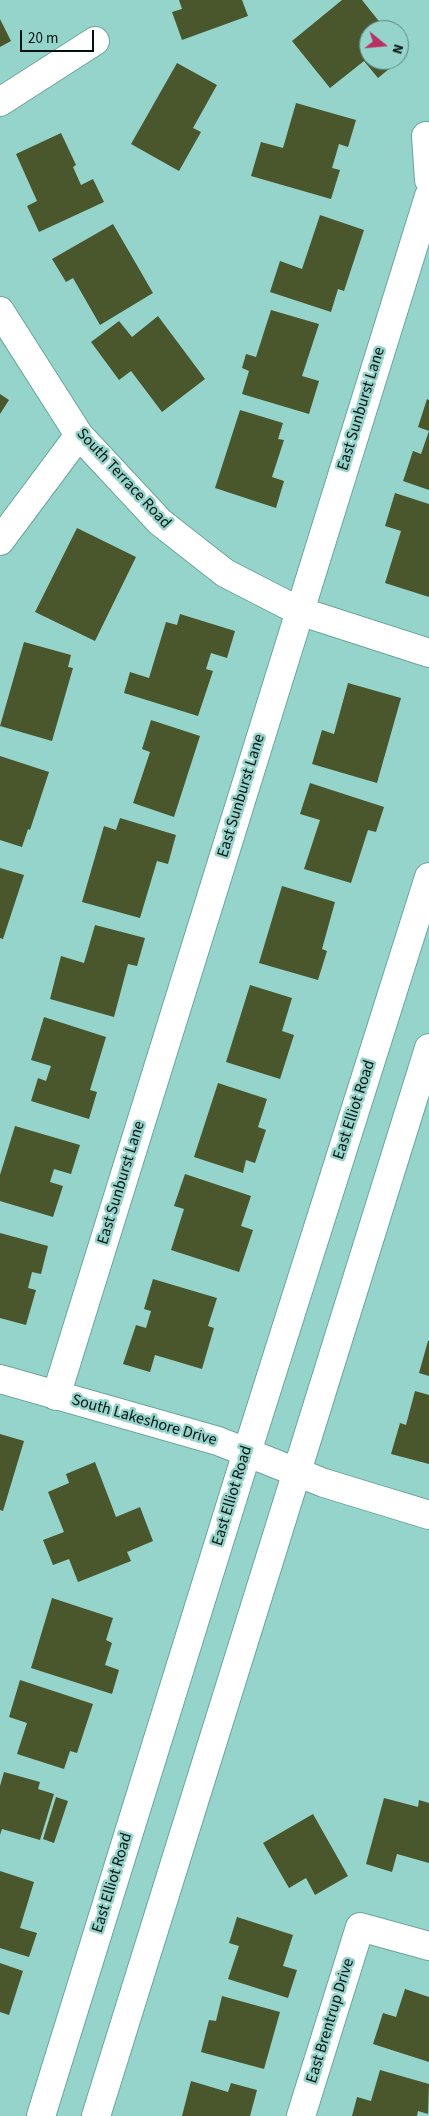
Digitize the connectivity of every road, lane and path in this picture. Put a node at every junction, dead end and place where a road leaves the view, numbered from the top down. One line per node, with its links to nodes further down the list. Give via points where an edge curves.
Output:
1 (95, 41): 2 (street)
2 (0, 102)
3 (426, 136): 4 (street)
4 (429, 180)
5 (429, 196): 9 (street, East Sunburst Lane)
6 (0, 311): 7 (street, South Terrace Road)
7 (79, 435): 8 (street); 9 (street, South Terrace Road, via 160,522 225,572)
8 (0, 541)
9 (299, 611): 10 (street, South Terrace Road); 14 (street, East Sunburst Lane)
10 (429, 653)
11 (429, 877): 15 (street, East Elliot Road)
12 (429, 1048): 16 (street)
13 (0, 1379): 14 (street, South Lakeshore Drive)
14 (56, 1396): 15 (street, South Lakeshore Drive)
15 (247, 1452): 16 (street, South Lakeshore Drive); 19 (street, East Elliot Road)
16 (297, 1472): 17 (street, South Lakeshore Drive); 20 (street)
17 (429, 1515)
18 (429, 1946): 21 (street, East Brentrup Drive, via 360,1927)
19 (41, 2116)
20 (96, 2116)
21 (301, 2116)

